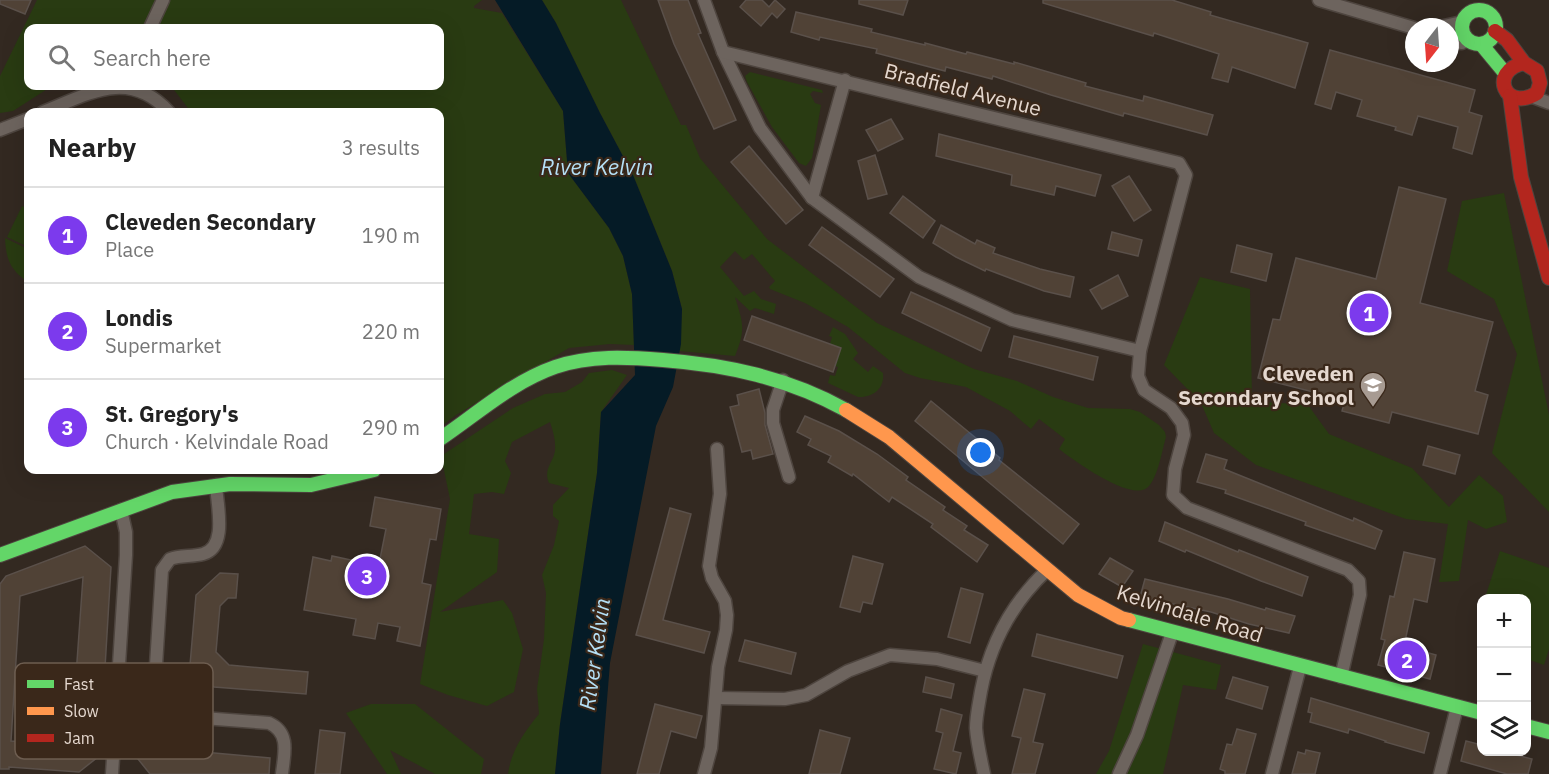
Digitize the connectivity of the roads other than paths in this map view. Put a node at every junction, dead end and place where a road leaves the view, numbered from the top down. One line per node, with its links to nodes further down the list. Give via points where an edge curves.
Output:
1 (163, 0): 6 (street)
2 (704, 0): 12 (street)
3 (1319, 0): 7 (street)
4 (1483, 6): 5 (street); 8 (street, via 1494,19)
5 (1464, 12): 9 (street, via 1462,31)
6 (152, 24)
7 (1405, 25)
8 (1495, 31): 11 (street); 13 (street)
9 (1467, 39): 10 (street); 11 (street)
10 (1459, 42)
11 (1481, 44): 14 (street)
12 (723, 52): 15 (street, Bradfield Avenue); 27 (street, via 760,128)
13 (1524, 63): 14 (street, via 1513,65); 16 (street)
14 (1505, 73): 19 (street, via 1504,85)
15 (845, 80): 27 (street); 29 (street, Bradfield Avenue, via 1179,163 1186,175)
16 (1545, 81): 20 (street)
17 (98, 90): 22 (street)
18 (138, 90): 23 (street)
19 (1510, 96): 20 (street); 26 (street)
20 (1530, 98): 21 (street); 26 (street)
21 (1549, 103)
22 (53, 108)
23 (165, 108)
24 (24, 120): 25 (street)
25 (0, 130)
26 (1514, 130): 28 (street, via 1521,177)
27 (812, 198): 29 (street, via 920,277 1012,320)
28 (1549, 278)
29 (1140, 351): 44 (street, via 1138,376 1144,390 1171,408 1182,423 1184,435 1173,495 1195,512 1348,570 1359,581 1360,596)
30 (783, 380): 31 (street, Kelvindale Road, via 696,361 592,358 553,367); 34 (street, via 773,423); 38 (street, Kelvindale Road, via 845,408 889,437)
31 (444, 437)
32 (717, 449): 45 (street, via 720,494 709,566 727,615)
33 (344, 474): 35 (street, via 300,486)
34 (789, 477)
35 (216, 485): 36 (street, via 172,492); 41 (street, via 219,535 215,544 202,554 170,559 162,570)
36 (121, 510): 37 (street); 40 (street, via 126,555)
37 (0, 555)
38 (1047, 570): 39 (street, Kelvindale Road, via 1101,609); 43 (street, via 1012,611)
39 (1172, 633): 42 (street, Kelvindale Road); 56 (street, via 1137,735)
40 (119, 663)
41 (156, 663)
42 (1300, 667): 44 (street, Kelvindale Road); 57 (street)
43 (985, 671): 45 (street, via 937,658 890,655 848,671 806,695 785,699); 55 (street, via 976,727)
44 (1341, 677): 46 (street, Kelvindale Road)
45 (716, 698): 54 (street)
46 (1457, 707): 47 (street, Kelvindale Road); 58 (street)
47 (1477, 712)
48 (213, 719): 53 (street, via 277,727 285,739)
49 (1531, 727): 50 (street)
50 (1549, 732)
51 (113, 759): 52 (street)
52 (112, 774)
53 (282, 774)
54 (704, 774)
55 (984, 774)
56 (1119, 774)
57 (1272, 774)
58 (1440, 774)

